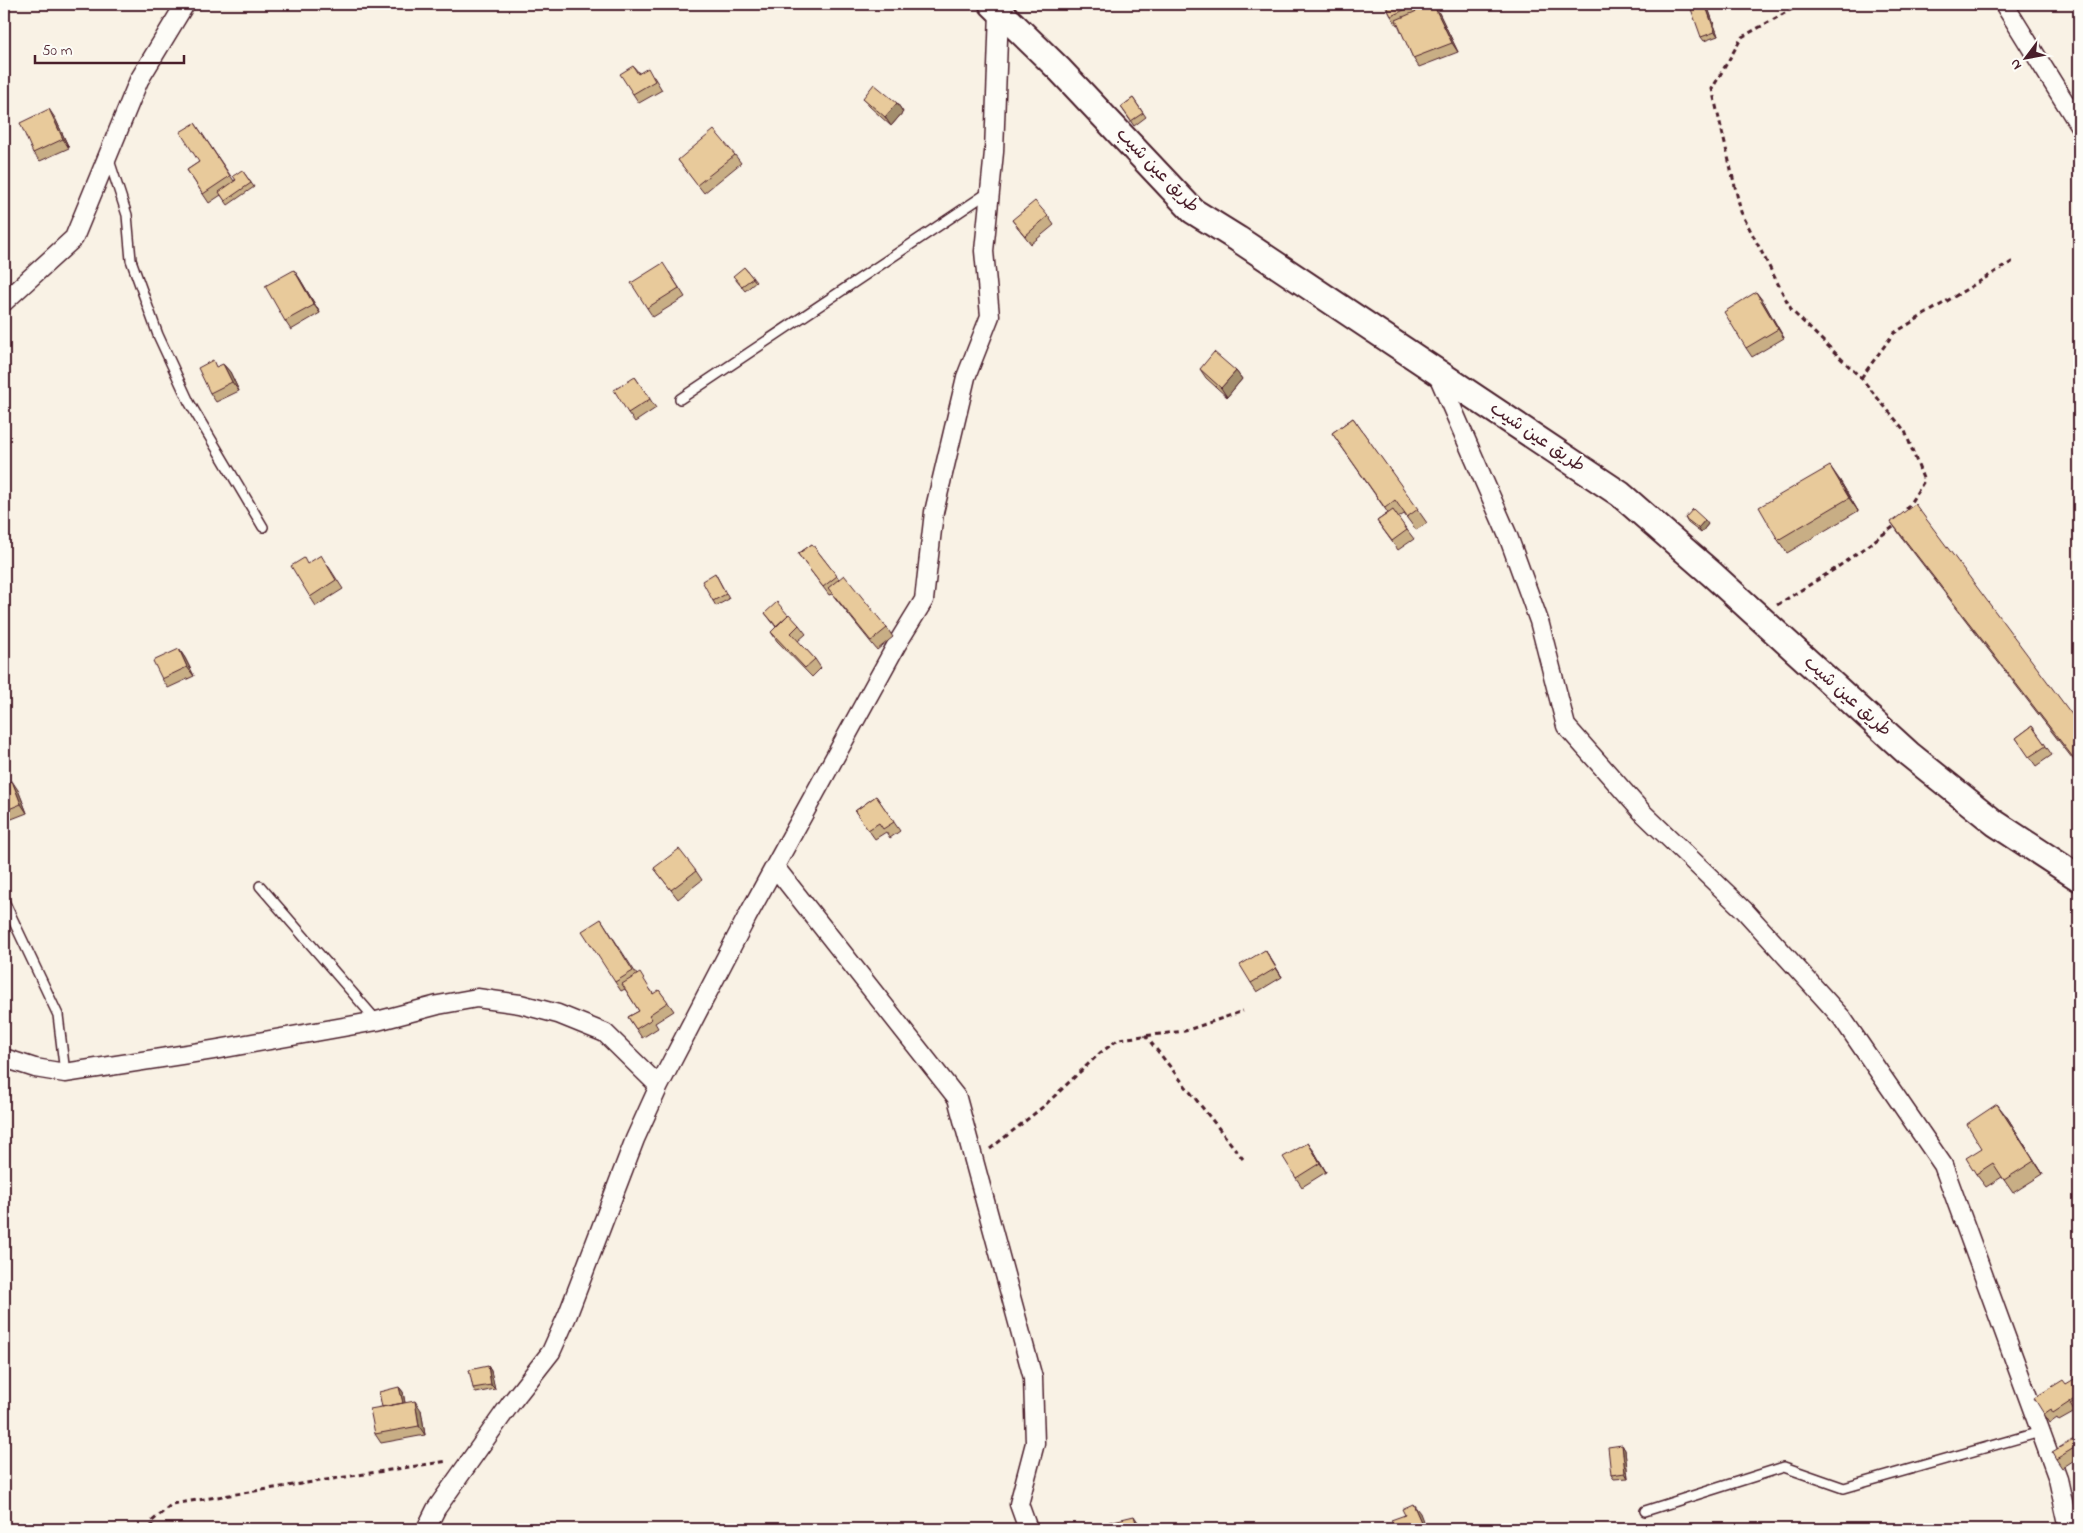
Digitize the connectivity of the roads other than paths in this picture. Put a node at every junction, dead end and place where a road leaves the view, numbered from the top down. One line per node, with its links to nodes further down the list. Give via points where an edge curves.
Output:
1 (185, 4): 5 (street, via 139,80)
2 (2004, 4): 4 (street)
3 (996, 7): 6 (street); 8 (main road, طريق عين شيب, via 1193,211)
4 (2079, 125)
5 (108, 157): 7 (street, via 74,238); 10 (lane, via 127,214 131,260 158,334 189,402)
6 (990, 191): 9 (lane); 11 (street, via 984,251 990,316 966,377 934,512 924,600)
7 (4, 302)
8 (1436, 371): 12 (main road, طريق عين شيب, via 1620,494 1909,754 1995,823); 19 (street, via 1508,536 1538,621 1566,726 1643,813 1744,910 1842,1018 1942,1165)
9 (680, 399)
10 (263, 527)
11 (775, 867): 18 (street); 22 (street, via 957,1098 1033,1378 1035,1443 1019,1504)
12 (2079, 878)
13 (260, 886): 15 (lane)
14 (4, 901): 17 (lane, via 58,1015)
15 (376, 1021): 17 (street); 18 (street, via 477,998 520,1004 558,1014 605,1033)
16 (4, 1058): 17 (street)
17 (66, 1073)
18 (659, 1086): 21 (street, via 551,1352 436,1509)
19 (2040, 1432): 20 (lane, via 1844,1488 1784,1467); 23 (street, via 2058,1479)
20 (1644, 1511)
21 (426, 1529)
22 (1028, 1529)
23 (2069, 1529)

